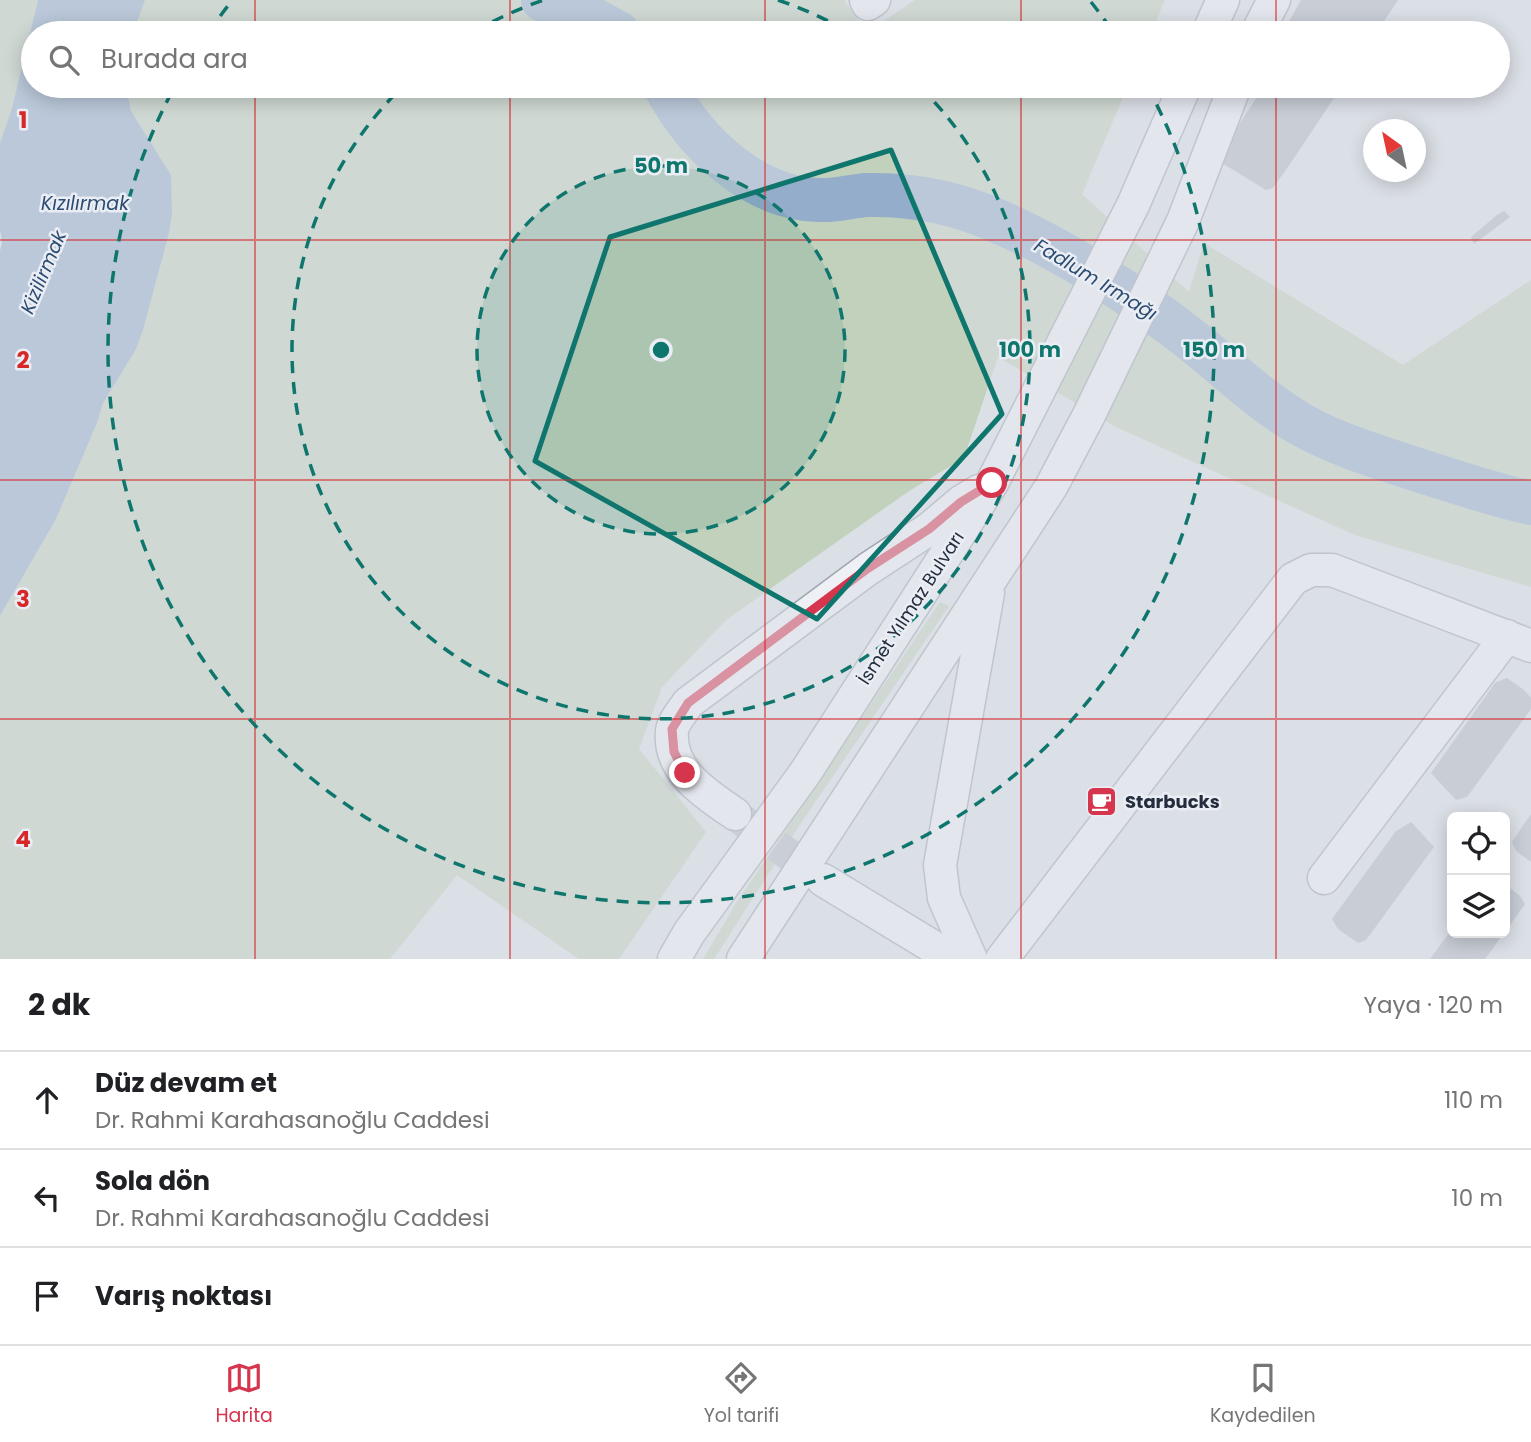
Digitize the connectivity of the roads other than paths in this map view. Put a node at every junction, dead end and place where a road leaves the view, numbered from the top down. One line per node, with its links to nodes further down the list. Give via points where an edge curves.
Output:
1 (1223, 0): 3 (street)
2 (1274, 0): 4 (street)
3 (1213, 21)
4 (1263, 21)
5 (1180, 98): 7 (street, İsmet Yılmaz Bulvarı, via 1133,205)
6 (1229, 98): 8 (street, via 1182,221 1089,415 1051,487)
7 (992, 483): 10 (street, via 867,569 688,703 672,729 674,752 704,794); 13 (street, İsmet Yılmaz Bulvarı, via 805,773)
8 (990, 580): 14 (street); 16 (street, via 940,864 944,898)
9 (1519, 641): 11 (street); 17 (street, via 1332,569 1311,570 1293,579)
10 (734, 814)
11 (1324, 878)
12 (823, 880): 15 (street)
13 (674, 959)
14 (743, 959)
15 (953, 959)
16 (971, 959)
17 (1002, 959)

